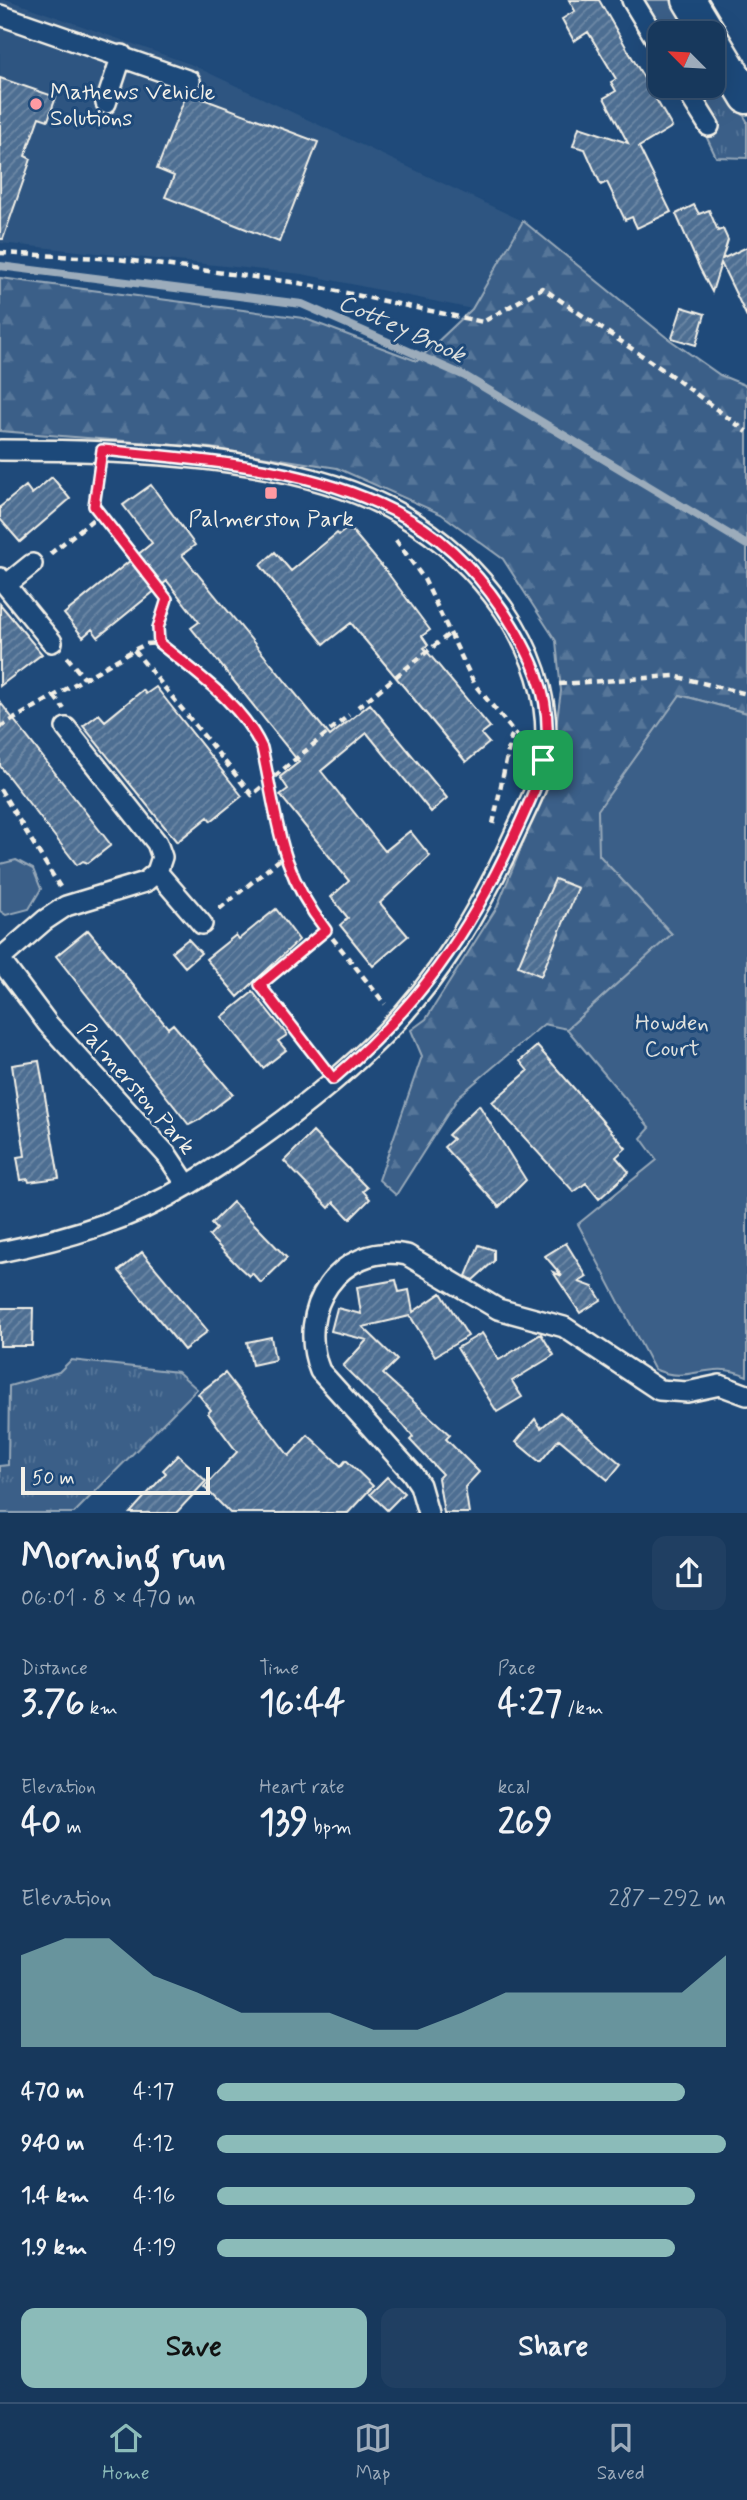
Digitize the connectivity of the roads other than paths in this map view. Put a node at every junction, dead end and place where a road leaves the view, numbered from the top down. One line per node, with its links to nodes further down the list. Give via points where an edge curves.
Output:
1 (632, 0): 5 (street)
2 (689, 0): 4 (main road)
3 (0, 15): 6 (street)
4 (702, 21)
5 (648, 26)
6 (122, 55): 8 (street); 11 (street)
7 (725, 61): 9 (main road)
8 (190, 81)
9 (747, 97)
10 (692, 98): 12 (street)
11 (106, 103)
12 (709, 126)
13 (0, 450): 21 (street, Palmerston Park, via 102,450 208,461 310,477 390,509 430,533 485,585 527,649 541,685 547,745 538,783 489,889 442,965 372,1047)
14 (32, 564): 15 (street)
15 (3, 582): 16 (street)
16 (52, 642)
17 (66, 729): 18 (street, via 157,843 162,857)
18 (157, 872): 19 (street); 20 (street, via 145,882 70,905 45,919)
19 (202, 924)
20 (0, 959): 21 (street, Palmerston Park, via 48,1024 167,1155)
21 (187, 1185): 22 (street, Palmerston Park, via 113,1222)
22 (1, 1252)
23 (747, 1395): 24 (street, via 720,1385 687,1392 659,1390 564,1327 498,1309 407,1255 390,1252 361,1259 319,1299 313,1317 313,1354 320,1371 412,1473)
24 (428, 1513)

